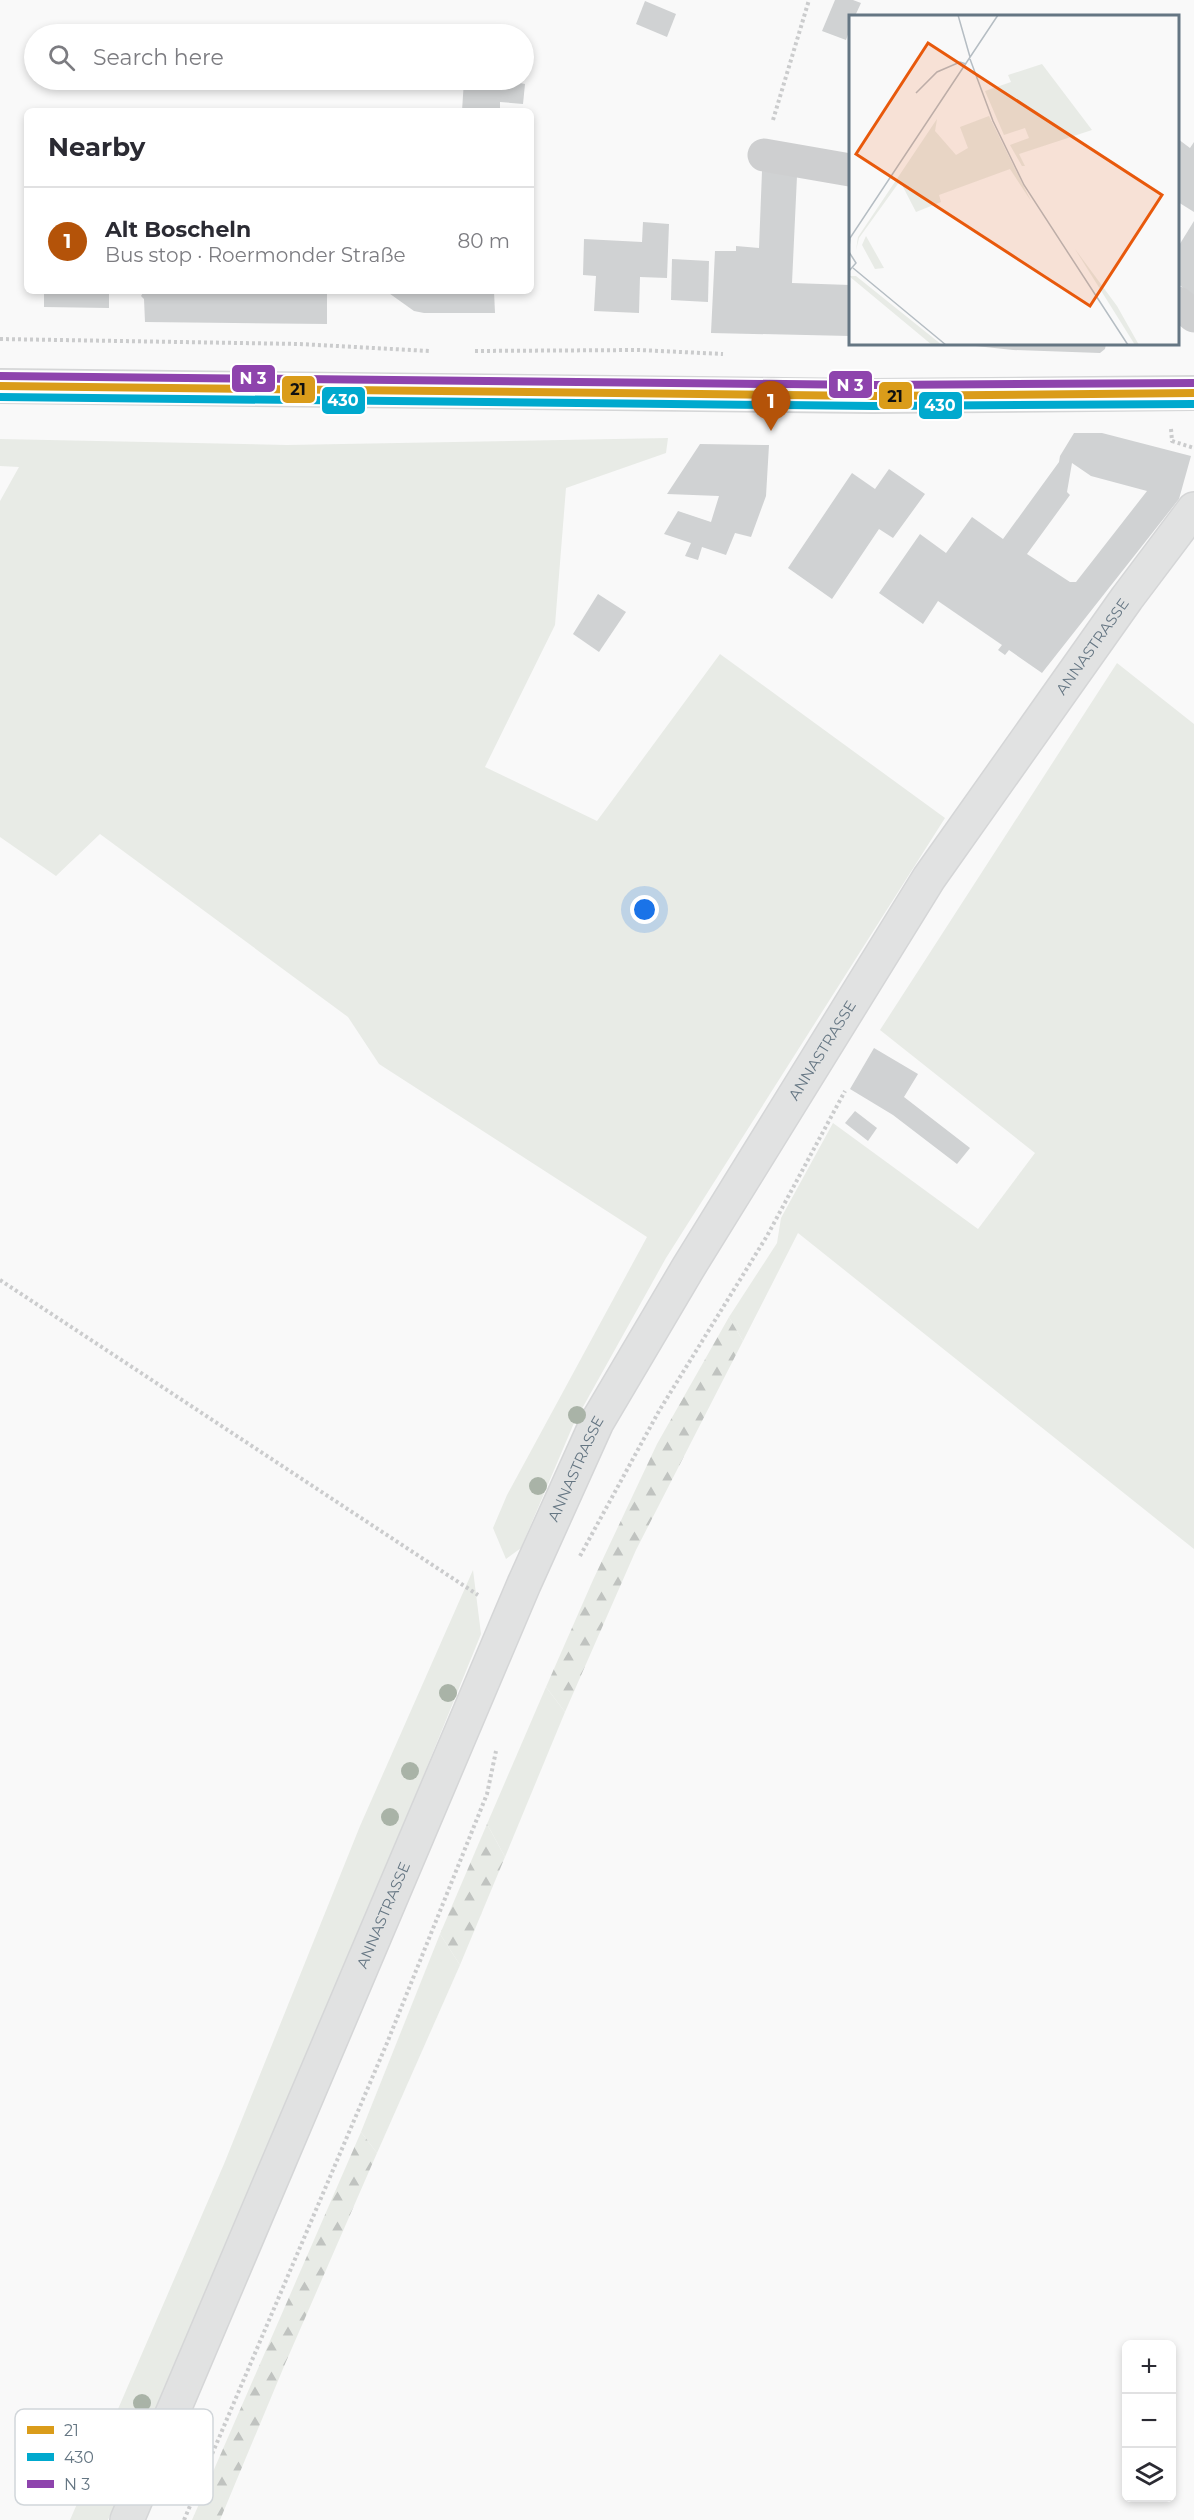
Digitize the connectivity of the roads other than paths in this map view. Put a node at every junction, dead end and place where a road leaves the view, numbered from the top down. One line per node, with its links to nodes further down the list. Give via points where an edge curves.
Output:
1 (764, 155): 2 (lane)
2 (849, 170)
3 (1179, 304): 4 (lane)
4 (1194, 316)
5 (0, 386): 6 (main road, via 873,396)
6 (1194, 393)
7 (1194, 509): 8 (main road, ANNASTRASSE, via 929,878 597,1422 524,1584)
8 (174, 2409)
9 (133, 2505): 10 (main road, ANNASTRASSE)
10 (127, 2520)

